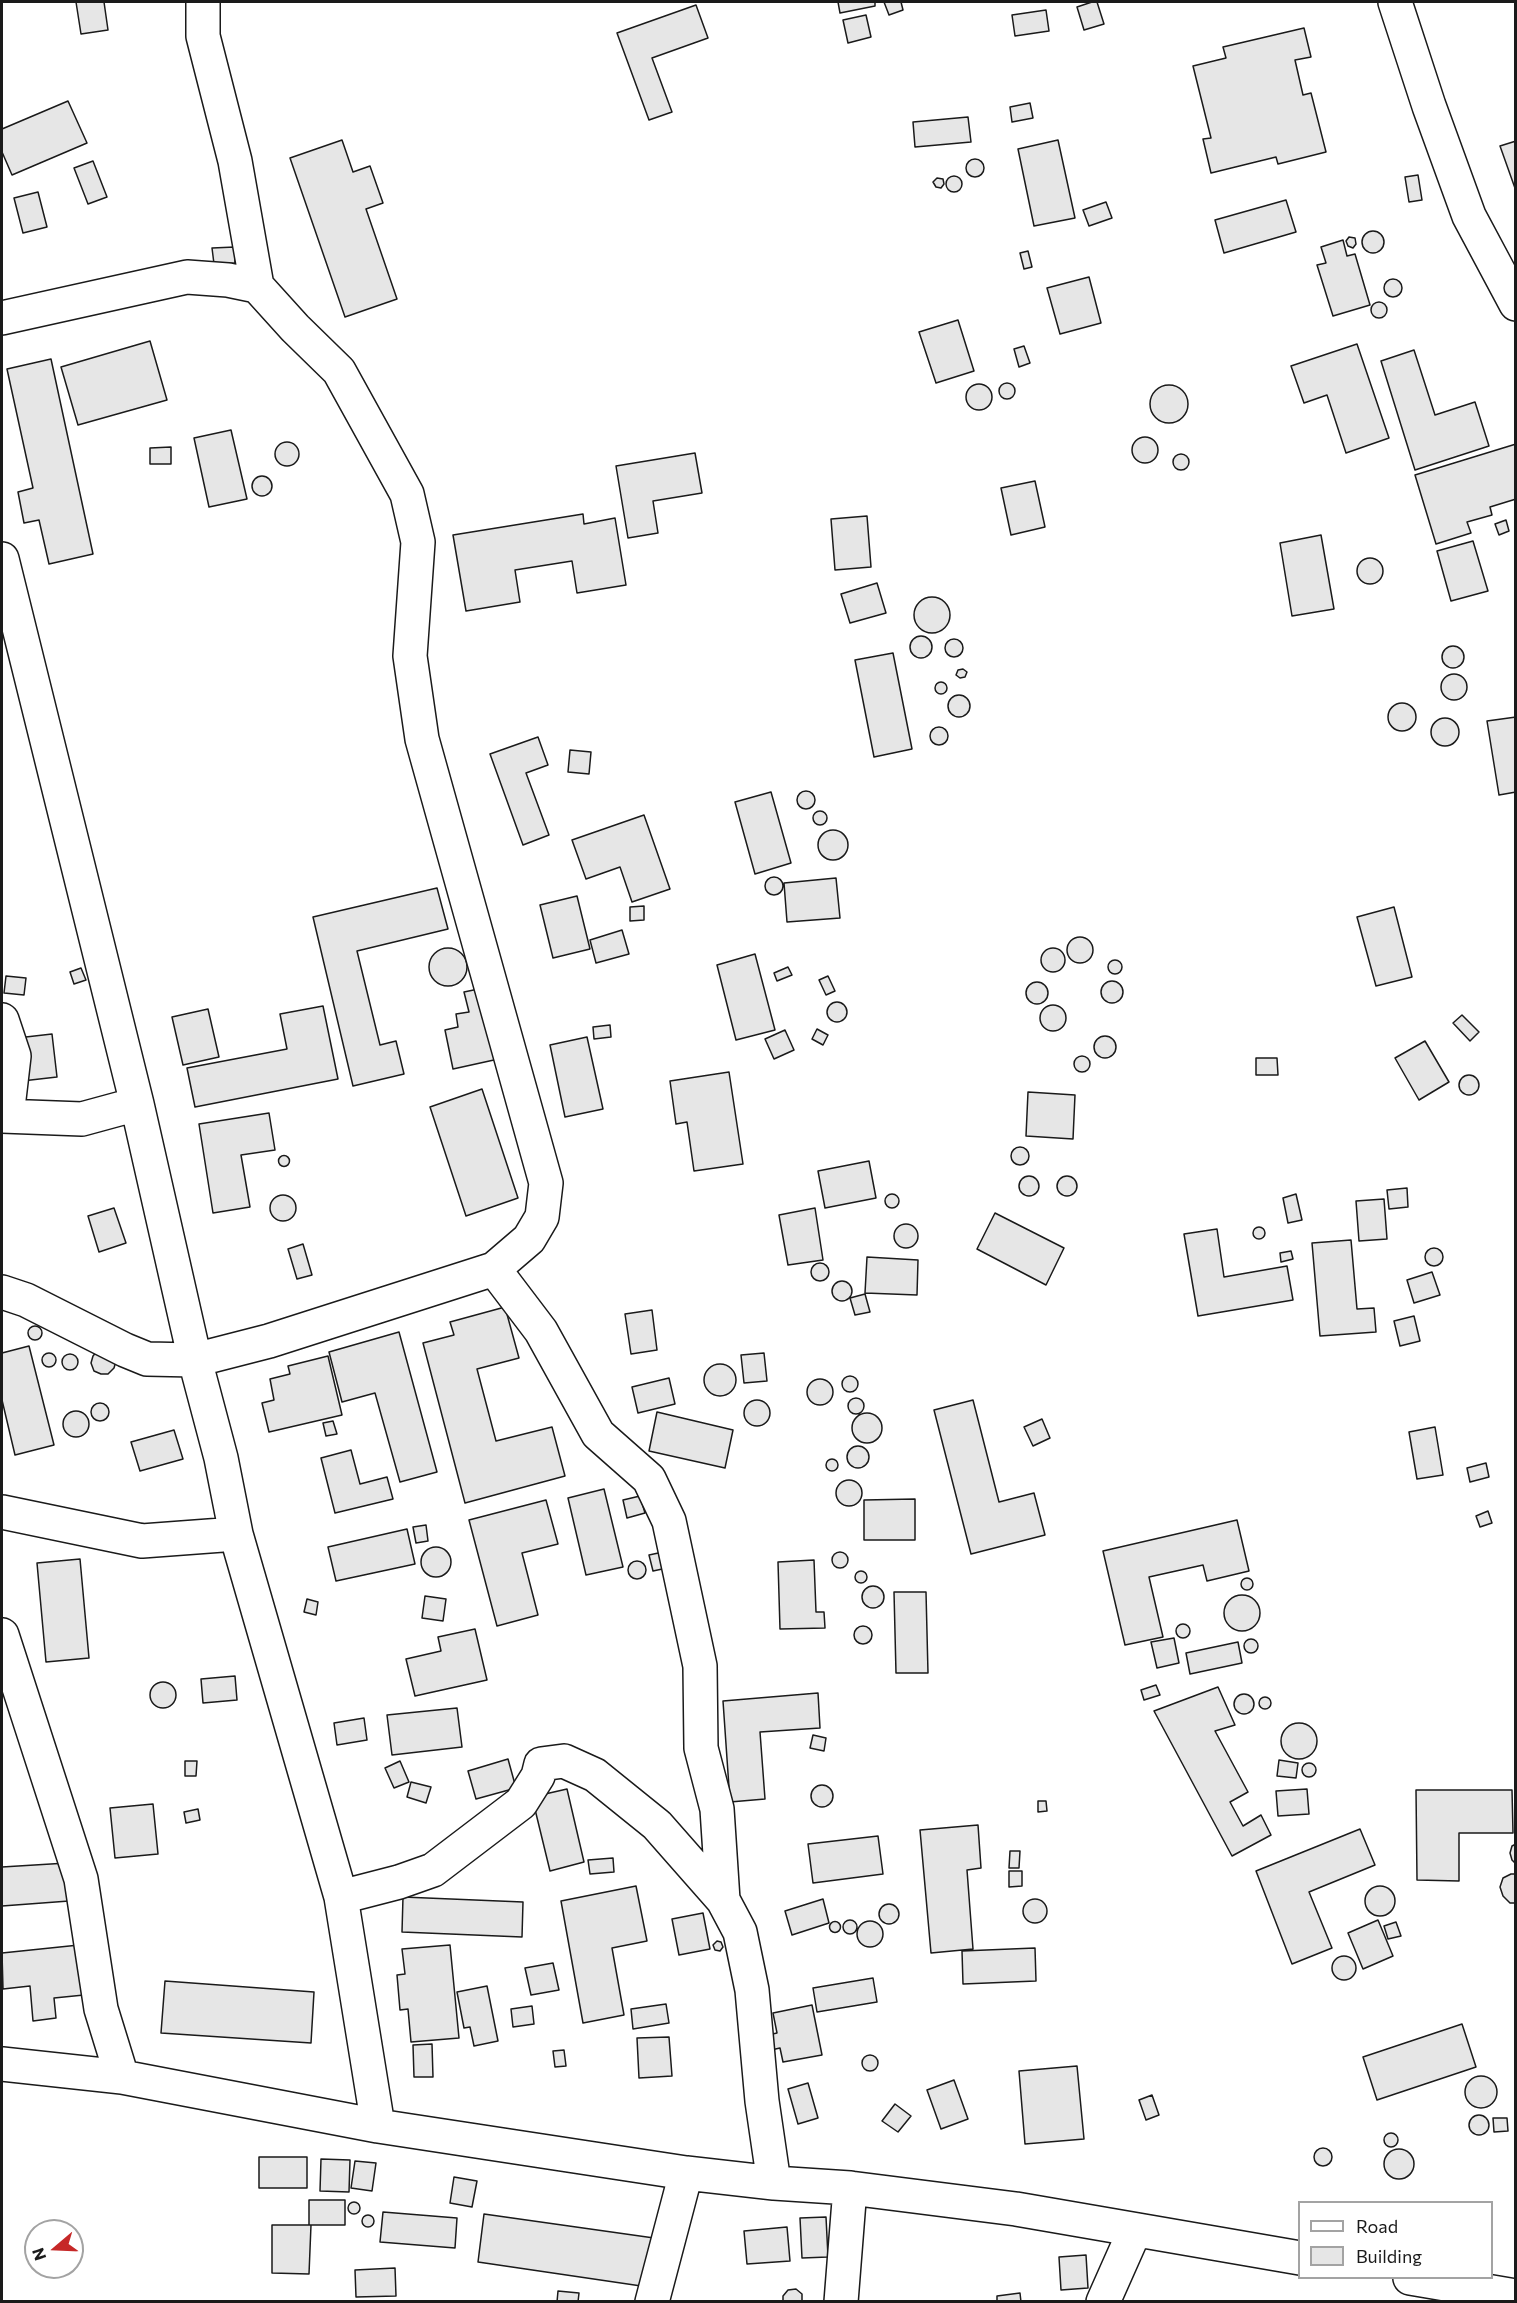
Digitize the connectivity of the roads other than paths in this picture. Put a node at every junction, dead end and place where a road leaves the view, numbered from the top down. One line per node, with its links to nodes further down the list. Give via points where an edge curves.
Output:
1 (203, 2): 3 (street, via 203,36 235,161)
2 (1395, 2): 4 (street, via 1469,216)
3 (257, 286): 5 (street, via 228,279 187,277); 10 (street, via 339,371 407,494 418,542 410,656 422,739 546,1183 542,1217 529,1239)
4 (1515, 304)
5 (2, 318)
6 (2, 559): 8 (street)
7 (2, 1020): 9 (street, via 14,1056)
8 (137, 1104): 9 (street, via 82,1119); 12 (street)
9 (4, 1116)
10 (494, 1269): 12 (street, via 269,1341); 17 (street, via 542,1331 598,1434 649,1479 669,1521 700,1666 701,1748 717,1809)
11 (2, 1292): 12 (street, via 147,1359)
12 (195, 1360): 14 (street)
13 (2, 1512): 14 (street, via 142,1541)
14 (236, 1534): 16 (street)
15 (2, 1635): 19 (street, via 81,1879 101,2008)
16 (341, 1897): 17 (street, via 433,1870 521,1803 541,1764 564,1761 595,1775 657,1824); 20 (street)
17 (723, 1900): 22 (street, via 740,1932 752,1990)
18 (2, 2064): 19 (street)
19 (122, 2077): 20 (street)
20 (378, 2126): 21 (street)
21 (686, 2173): 22 (street); 28 (street)
22 (774, 2183): 23 (street)
23 (850, 2188): 24 (street, via 1016,2209); 29 (street)
24 (1135, 2230): 25 (street); 30 (street)
25 (1298, 2258)
26 (1421, 2279): 27 (street)
27 (1515, 2296)
28 (652, 2301)
29 (841, 2301)
30 (1103, 2301)

